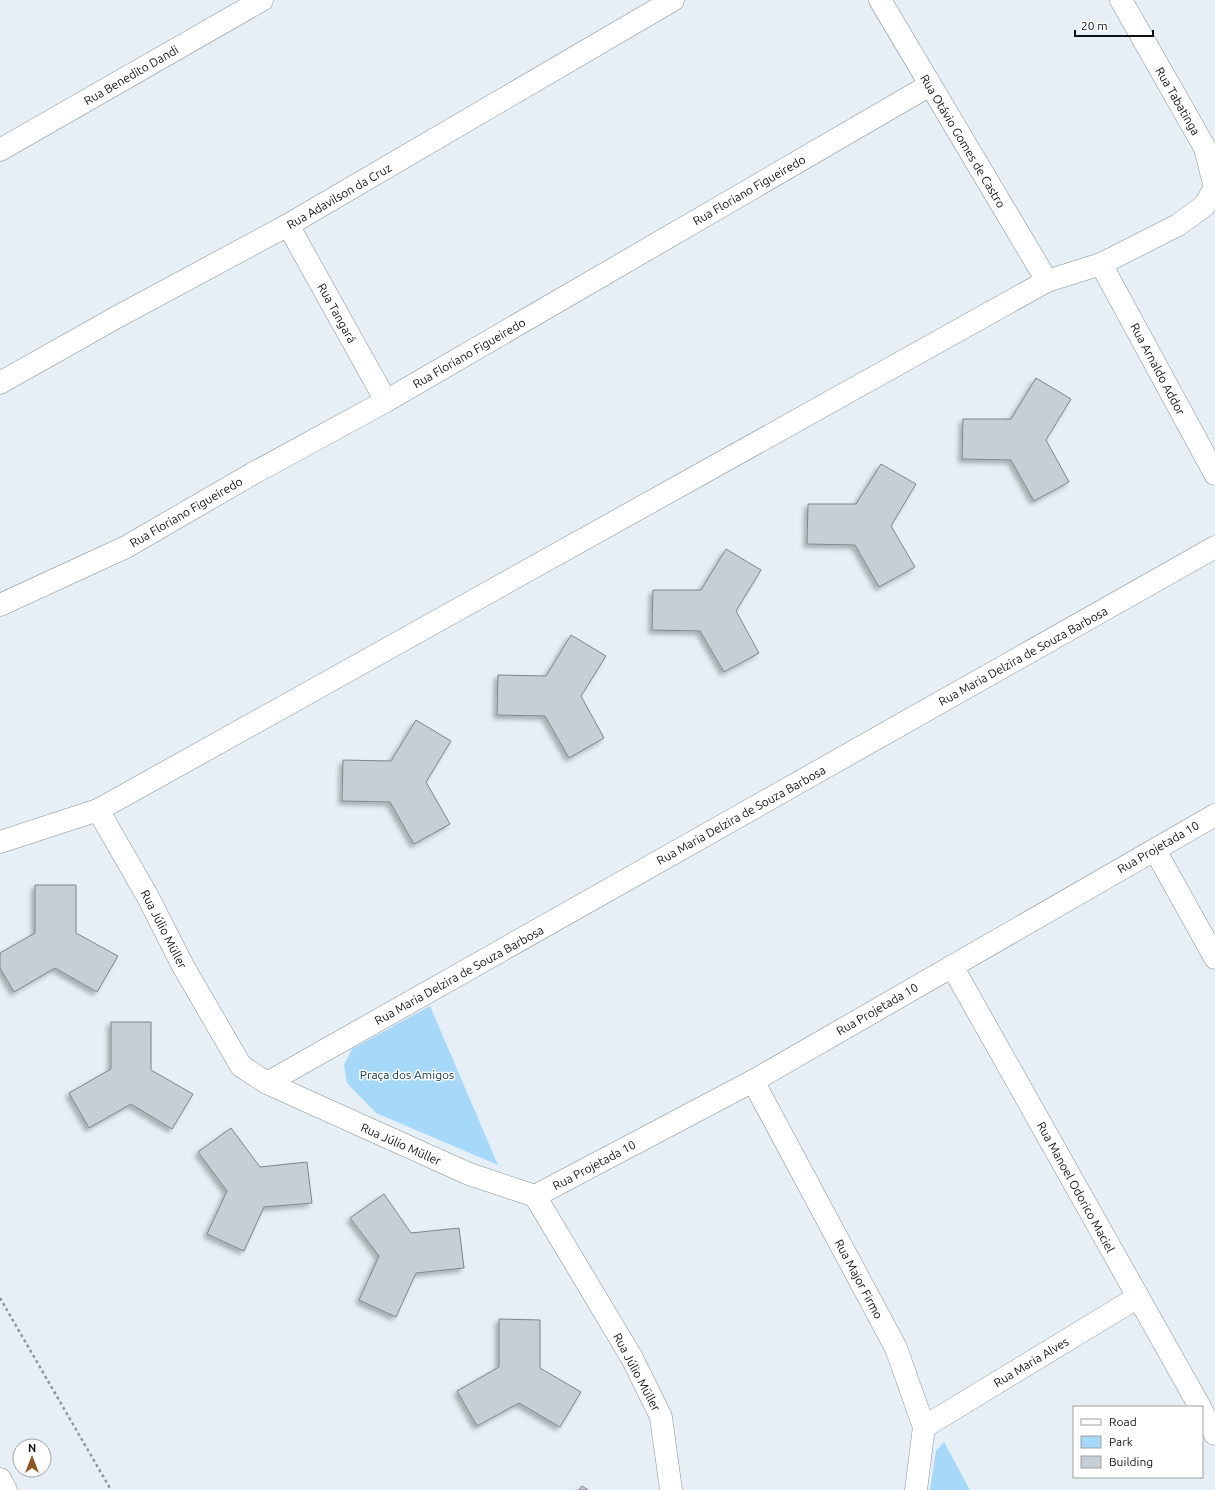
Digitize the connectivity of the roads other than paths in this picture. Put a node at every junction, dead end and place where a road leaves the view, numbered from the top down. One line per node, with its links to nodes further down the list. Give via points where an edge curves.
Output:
1 (262, 0): 6 (street, Rua Benedito Dandi)
2 (673, 0): 7 (street, Rua Adavilson da Cruz)
3 (880, 0): 5 (street, Rua Otávio Gomes de Castro)
4 (1121, 0): 8 (street, Rua Tabatinga, via 1205,148 1215,188 1204,206 1178,225)
5 (930, 86): 9 (street, Rua Otávio Gomes de Castro); 11 (street, Rua Floriano Figueiredo)
6 (1, 148)
7 (288, 225): 10 (street, Rua Adavilson da Cruz); 11 (street, Rua Tangará)
8 (1101, 264): 9 (street); 12 (street, Rua Arnaldo Addor)
9 (1047, 281): 15 (street)
10 (1, 381)
11 (386, 401): 14 (street, Rua Floriano Figueiredo, via 126,547)
12 (1215, 474)
13 (1215, 547): 22 (street, Rua Maria Delzira de Souza Barbosa)
14 (0, 605)
15 (98, 810): 17 (street); 22 (street, Rua Júlio Müller, via 241,1066)
16 (1215, 814): 18 (street, Rua Projetada 10)
17 (0, 842)
18 (1155, 850): 19 (street); 20 (street, Rua Projetada 10)
19 (1215, 958)
20 (952, 966): 21 (street, Rua Projetada 10); 24 (street, Rua Manoel Odorico Maciel)
21 (753, 1081): 23 (street, Rua Projetada 10); 27 (street, Rua Major Firmo, via 896,1348)
22 (267, 1083): 23 (street, Rua Júlio Müller, via 469,1174)
23 (536, 1196): 31 (street, Rua Júlio Müller, via 632,1358 661,1417)
24 (1138, 1297): 25 (street, Rua Manoel Odorico Maciel); 27 (street, Rua Maria Alves)
25 (1199, 1406)
26 (1203, 1413): 28 (street)
27 (924, 1427): 32 (street, Rua Major Firmo)
28 (1215, 1434)
29 (0, 1479): 30 (street)
30 (6, 1490)
31 (671, 1490)
32 (916, 1490)

